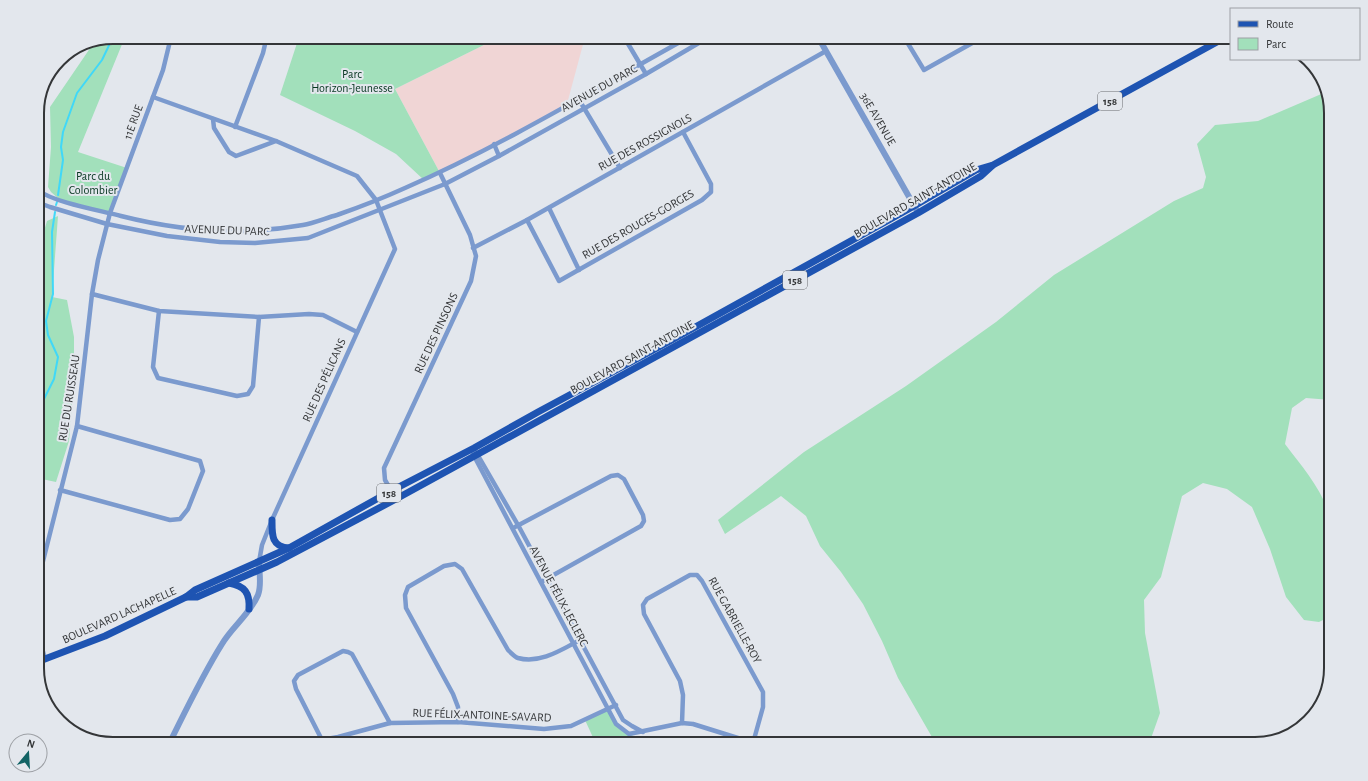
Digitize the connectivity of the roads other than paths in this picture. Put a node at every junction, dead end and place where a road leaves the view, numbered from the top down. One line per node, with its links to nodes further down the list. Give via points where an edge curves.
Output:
1 (169, 44): 13 (street, 11E RUE)
2 (265, 44): 17 (street)
3 (628, 44): 11 (street)
4 (676, 44): 11 (street, AVENUE DU PARC)
5 (697, 44): 12 (street, AVENUE DU PARC)
6 (822, 44): 10 (street, 36E AVENUE)
7 (908, 44): 8 (street, via 924,70)
8 (970, 44)
9 (1213, 44): 22 (main road, BOULEVARD SAINT-ANTOINE / 158)
10 (826, 51): 18 (street, RUE DES ROSSIGNOLS); 29 (street, 36E AVENUE)
11 (640, 64): 12 (street); 14 (street, AVENUE DU PARC)
12 (646, 74): 15 (street, AVENUE DU PARC)
13 (153, 97): 16 (street); 32 (street, 11E RUE)
14 (578, 98): 15 (street); 20 (street, AVENUE DU PARC)
15 (584, 108): 21 (street, AVENUE DU PARC); 23 (street)
16 (213, 119): 17 (street); 19 (street, via 214,128 229,152 236,156)
17 (235, 127): 19 (street)
18 (683, 132): 23 (street, RUE DES ROSSIGNOLS); 37 (street, RUE DES ROUGES-GORGES, via 711,184 711,192 702,200)
19 (276, 141): 27 (street, via 356,176)
20 (494, 144): 21 (street); 24 (street, AVENUE DU PARC)
21 (499, 156): 25 (street, AVENUE DU PARC)
22 (993, 165): 29 (main road, BOULEVARD SAINT-ANTOINE / 158, via 976,170); 33 (main road, BOULEVARD SAINT-ANTOINE / 158, via 981,176)
23 (620, 168): 30 (street, RUE DES ROSSIGNOLS)
24 (440, 173): 25 (street, RUE DES PINSONS); 27 (street, AVENUE DU PARC)
25 (444, 184): 31 (street, AVENUE DU PARC); 36 (street, RUE DES PINSONS)
26 (44, 194): 32 (street, AVENUE DU PARC)
27 (376, 200): 31 (street, RUE DES PÉLICANS); 32 (street, AVENUE DU PARC, via 305,225 255,230 198,230 146,222)
28 (44, 205): 35 (street, AVENUE DU PARC)
29 (914, 206): 33 (street, 36E AVENUE); 43 (main road, BOULEVARD SAINT-ANTOINE / 158, via 538,412)
30 (549, 208): 34 (street, RUE DES ROSSIGNOLS); 37 (street, RUE DES ROUGES-GORGES)
31 (379, 210): 35 (street, AVENUE DU PARC, via 308,238 255,243 174,237); 41 (street, RUE DES PÉLICANS, via 395,249)
32 (110, 213): 35 (street, RUE DU RUISSEAU)
33 (918, 213): 43 (main road, BOULEVARD SAINT-ANTOINE / 158)
34 (528, 220): 36 (street, RUE DES ROSSIGNOLS); 37 (street, RUE DES ROUGES-GORGES, via 559,281)
35 (107, 224): 38 (street, RUE DU RUISSEAU)
36 (474, 248): 45 (street, RUE DES PINSONS, via 476,256 471,281 384,468)
37 (579, 270)
38 (92, 294): 39 (street); 42 (street, RUE DU RUISSEAU)
39 (159, 311): 40 (street); 40 (street, via 153,367 158,378 237,396 248,394 253,386)
40 (259, 317): 41 (street, via 323,315)
41 (357, 332): 47 (street, RUE DES PÉLICANS)
42 (77, 426): 44 (street, RUE DU RUISSEAU); 44 (street, via 200,461 203,471 188,509 180,519 170,520)
43 (474, 452): 45 (main road, BOULEVARD SAINT-ANTOINE / 158); 46 (main road, BOULEVARD SAINT-ANTOINE / 158); 48 (street, AVENUE FÉLIX-LECLERC); 49 (street, AVENUE FÉLIX-LECLERC)
44 (60, 490): 51 (street, RUE DU RUISSEAU)
45 (391, 491): 46 (street, RUE DES PINSONS); 50 (main road, BOULEVARD SAINT-ANTOINE / 158)
46 (396, 499): 53 (main road, BOULEVARD SAINT-ANTOINE / 158)
47 (272, 520): 50 (main road, via 272,536 276,543 281,548); 52 (street, RUE DES PÉLICANS, via 262,545)
48 (518, 525): 49 (street); 55 (street, AVENUE FÉLIX-LECLERC); 55 (street, via 611,476 618,475 624,479 644,521 640,526)
49 (512, 528): 56 (street, AVENUE FÉLIX-LECLERC)
50 (289, 548): 52 (main road, BOULEVARD LACHAPELLE / 158)
51 (44, 556)
52 (259, 562): 54 (street, RUE DES PÉLICANS); 58 (main road, BOULEVARD LACHAPELLE / 158, via 194,590)
53 (277, 562): 54 (main road, BOULEVARD LACHAPELLE / 158)
54 (259, 570): 57 (main road, BOULEVARD LACHAPELLE / 158); 59 (street, via 258,594)
55 (547, 579): 56 (street); 60 (street, AVENUE FÉLIX-LECLERC)
56 (541, 582): 61 (street, AVENUE FÉLIX-LECLERC)
57 (229, 583): 58 (main road, BOULEVARD LACHAPELLE / 158, via 197,597); 59 (main road, via 239,585 246,591 250,599)
58 (186, 597): 63 (main road, BOULEVARD LACHAPELLE / 158, via 105,636)
59 (250, 609): 70 (street, via 222,643)
60 (580, 640): 61 (street); 64 (street, AVENUE FÉLIX-LECLERC)
61 (574, 643): 65 (street, AVENUE FÉLIX-LECLERC); 66 (street, via 546,657 532,660 517,658 508,650 462,569 455,564 444,566 408,587 405,595 406,608 454,694 458,706)
62 (44, 655): 63 (street)
63 (45, 659)
64 (616, 705): 65 (street, RUE FÉLIX-ANTOINE-SAVARD); 69 (street, AVENUE FÉLIX-LECLERC, via 624,720)
65 (608, 709): 66 (street, RUE FÉLIX-ANTOINE-SAVARD, via 571,726 544,728); 69 (street, AVENUE FÉLIX-LECLERC, via 616,724 629,734)
66 (458, 722): 67 (street, RUE FÉLIX-ANTOINE-SAVARD)
67 (390, 723): 71 (street, via 352,654 343,651 298,675 294,681); 72 (street, RUE FÉLIX-ANTOINE-SAVARD)
68 (682, 723): 69 (street, AVENUE FÉLIX-LECLERC); 73 (street, AVENUE FÉLIX-LECLERC); 74 (street, RUE GABRIELLE-ROY, via 683,695 680,681 644,614 644,605 647,599 690,575 697,575 763,692 763,707)
69 (643, 732)
70 (172, 737)
71 (320, 737)
72 (338, 737)
73 (735, 737)
74 (756, 737)

